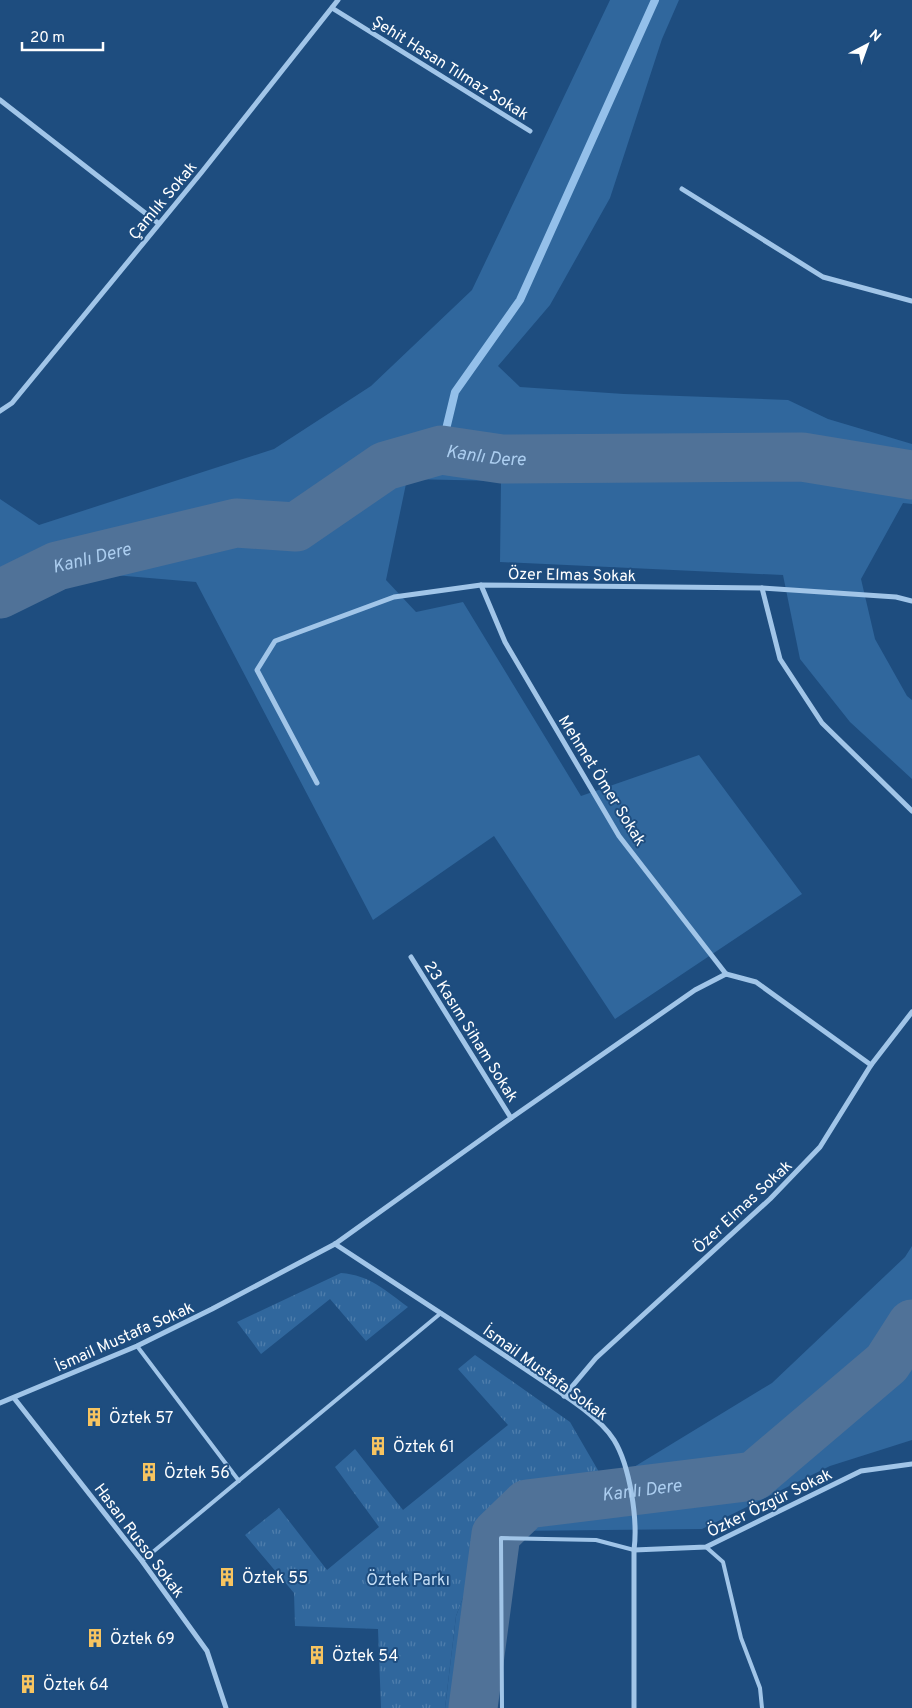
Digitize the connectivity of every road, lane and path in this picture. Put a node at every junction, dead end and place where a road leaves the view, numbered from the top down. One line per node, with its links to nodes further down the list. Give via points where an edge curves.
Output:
1 (338, 0): 2 (street, Çamlık Sokak)
2 (332, 8): 4 (street, Şehit Hasan Tılmaz Sokak); 6 (street, Çamlık Sokak)
3 (0, 100): 6 (street)
4 (530, 131)
5 (682, 189): 7 (street, via 823,277)
6 (158, 223): 8 (street, Çamlık Sokak, via 12,403)
7 (912, 301)
8 (0, 411)
9 (481, 585): 10 (street, Özer Elmas Sokak); 12 (street, Özer Elmas Sokak, via 394,597 275,641 257,670); 15 (street, Mehmet Ömer Sokak, via 505,642 619,836)
10 (762, 588): 11 (street, Özer Elmas Sokak, via 896,597); 13 (street, via 780,659 822,723)
11 (912, 601)
12 (317, 783)
13 (912, 811)
14 (411, 957): 18 (street, 23 Kasım Siham Sokak)
15 (726, 974): 17 (street, via 756,982); 18 (street, İsmail Mustafa Sokak, via 695,990)
16 (912, 1012): 17 (street, Özer Elmas Sokak)
17 (871, 1066): 22 (street, Özer Elmas Sokak, via 820,1147 770,1199 596,1358)
18 (511, 1118): 19 (street, İsmail Mustafa Sokak)
19 (334, 1244): 20 (street, İsmail Mustafa Sokak); 21 (street, İsmail Mustafa Sokak)
20 (441, 1313): 22 (street, İsmail Mustafa Sokak); 26 (lane)
21 (137, 1346): 23 (street, İsmail Mustafa Sokak); 26 (lane)
22 (564, 1396): 28 (street, İsmail Mustafa Sokak, via 602,1425 623,1458 636,1533)
23 (14, 1398): 24 (street, İsmail Mustafa Sokak); 29 (street, Hasan Russo Sokak)
24 (0, 1403)
25 (912, 1464): 27 (street, Özker Özgür Sokak, via 861,1471)
26 (239, 1481): 29 (lane)
27 (706, 1547): 28 (street, Özker Özgür Sokak); 33 (lane, via 723,1562 741,1638 760,1688)
28 (634, 1550): 31 (lane, via 596,1540 501,1538); 32 (street, İsmail Mustafa Sokak)
29 (142, 1561): 30 (street, Hasan Russo Sokak, via 207,1651)
30 (226, 1708)
31 (502, 1708)
32 (634, 1708)
33 (762, 1708)

